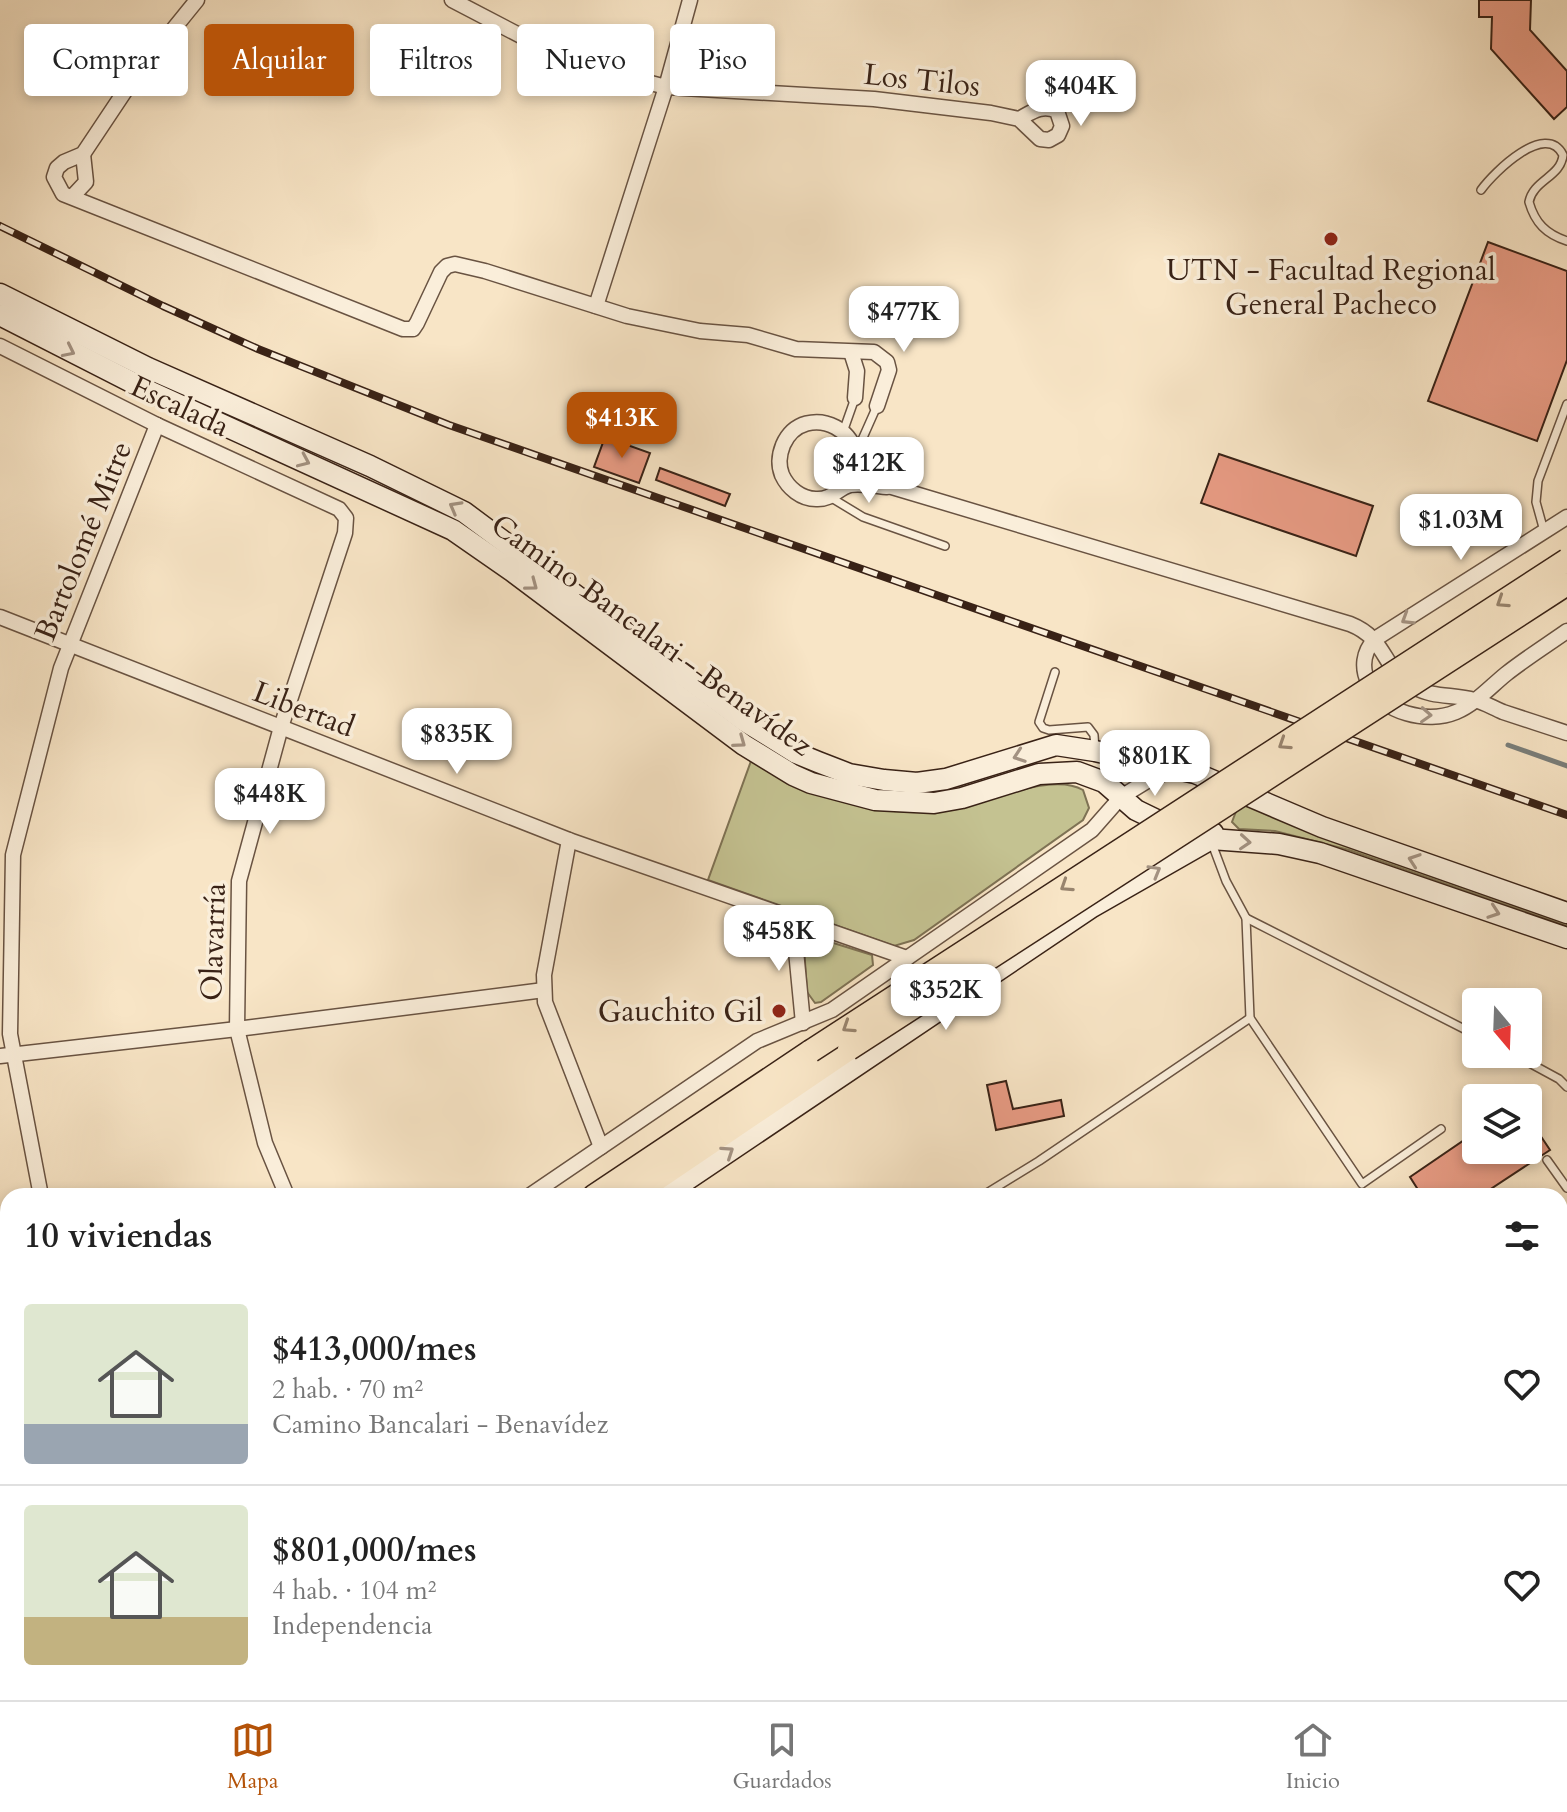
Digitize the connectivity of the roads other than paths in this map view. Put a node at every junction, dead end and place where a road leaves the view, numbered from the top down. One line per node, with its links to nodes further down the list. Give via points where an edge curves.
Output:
1 (197, 0): 6 (street, via 133,79)
2 (452, 0): 4 (street, Los Tilos, via 544,48)
3 (690, 0): 4 (street)
4 (666, 87): 5 (street, Los Tilos, via 874,99); 11 (street)
5 (1019, 119)
6 (83, 154): 8 (street, via 86,182); 8 (street, via 64,162 54,177 63,194)
7 (1481, 190): 9 (lane, via 1495,172 1532,147 1553,144 1562,151 1560,168 1534,190 1529,202 1547,233)
8 (72, 197): 11 (street, via 403,329 413,329 441,272 455,264)
9 (1567, 241)
10 (0, 294): 38 (main road, Camino Bancalari - Benavídez, one-way to 10, via 1056,745 917,783 861,776 796,753 743,720 464,512 148,368)
11 (596, 306): 14 (street, via 796,349)
12 (0, 315): 41 (main road, Camino Bancalari - Benavídez, one-way to 41, via 149,391 453,530 744,745 793,775 851,795 934,803 1039,774 1077,772 1104,782)
13 (0, 346): 18 (street, Escalada)
14 (851, 352): 15 (street, via 857,371); 17 (street, via 874,352 887,362)
15 (855, 398): 19 (lane)
16 (1567, 404): 26 (lane, via 1538,481 1536,502)
17 (877, 406): 20 (lane)
18 (157, 425): 24 (street, Escalada); 33 (street, Bartolomé Mitre)
19 (843, 432): 20 (street); 23 (street, via 819,422 806,424 785,440 780,453 784,479 792,489 804,497)
20 (856, 453): 21 (street); 22 (street, via 871,473)
21 (848, 485): 22 (street); 23 (street)
22 (892, 487): 32 (street, via 1350,624)
23 (830, 497): 27 (lane, via 863,517)
24 (339, 509): 36 (street, Olavarría, via 346,518 345,533)
25 (1567, 517): 26 (street)
26 (1544, 532): 32 (street, one-way to 32)
27 (945, 546)
28 (1567, 560): 64 (main road, one-way to 64, bridge)
29 (1567, 584): 65 (main road, bridge)
30 (0, 617): 33 (street, Libertad)
31 (1567, 631): 35 (street)
32 (1375, 639): 35 (street, via 1402,680 1428,693); 35 (street, one-way to 35, via 1367,648 1366,677 1373,693 1390,707 1442,716)
33 (69, 644): 36 (street, Libertad); 44 (street, Bartolomé Mitre)
34 (1055, 672): 38 (lane, via 1039,722 1049,730 1088,727)
35 (1475, 700): 37 (street)
36 (281, 727): 43 (street, Libertad); 54 (street, Olavarría, via 239,881)
37 (1567, 733)
38 (1095, 751): 39 (main road, Camino Bancalari - Benavídez)
39 (1174, 769): 40 (main road, Camino Bancalari - Benavídez); 41 (street)
40 (1235, 788): 42 (main road); 45 (main road, Camino Bancalari - Benavídez, one-way to 40, via 1331,830)
41 (1121, 797): 42 (main road, Camino Bancalari - Benavídez, via 1148,817); 49 (street, via 1092,830)
42 (1211, 839): 46 (lane); 48 (main road, Camino Bancalari - Benavídez, one-way to 48, via 1320,853); 66 (main road, one-way to 42, via 1092,907)
43 (569, 840): 47 (street, Libertad); 50 (street)
44 (6, 854): 55 (street, Bartolomé Mitre)
45 (1567, 913)
46 (1246, 918): 51 (lane); 53 (lane)
47 (793, 920): 49 (street, Libertad); 52 (street)
48 (1567, 938)
49 (907, 958): 52 (street, via 832,1010)
50 (544, 990): 54 (street); 59 (street, via 558,1041)
51 (1250, 1018): 58 (lane, via 1362,1184); 67 (lane)
52 (803, 1023): 59 (street, via 757,1041)
53 (1462, 1028)
54 (237, 1029): 55 (street); 62 (street, Olavarría, via 265,1143)
55 (6, 1055): 61 (street, Bartolomé Mitre)
56 (1539, 1068): 57 (lane)
57 (1567, 1087)
58 (1441, 1129)
59 (601, 1147): 63 (street)
60 (1547, 1160): 68 (lane)
61 (39, 1188)
62 (284, 1188)
63 (541, 1188)
64 (606, 1188)
65 (644, 1188)
66 (675, 1188)
67 (995, 1188)
68 (1567, 1188)

